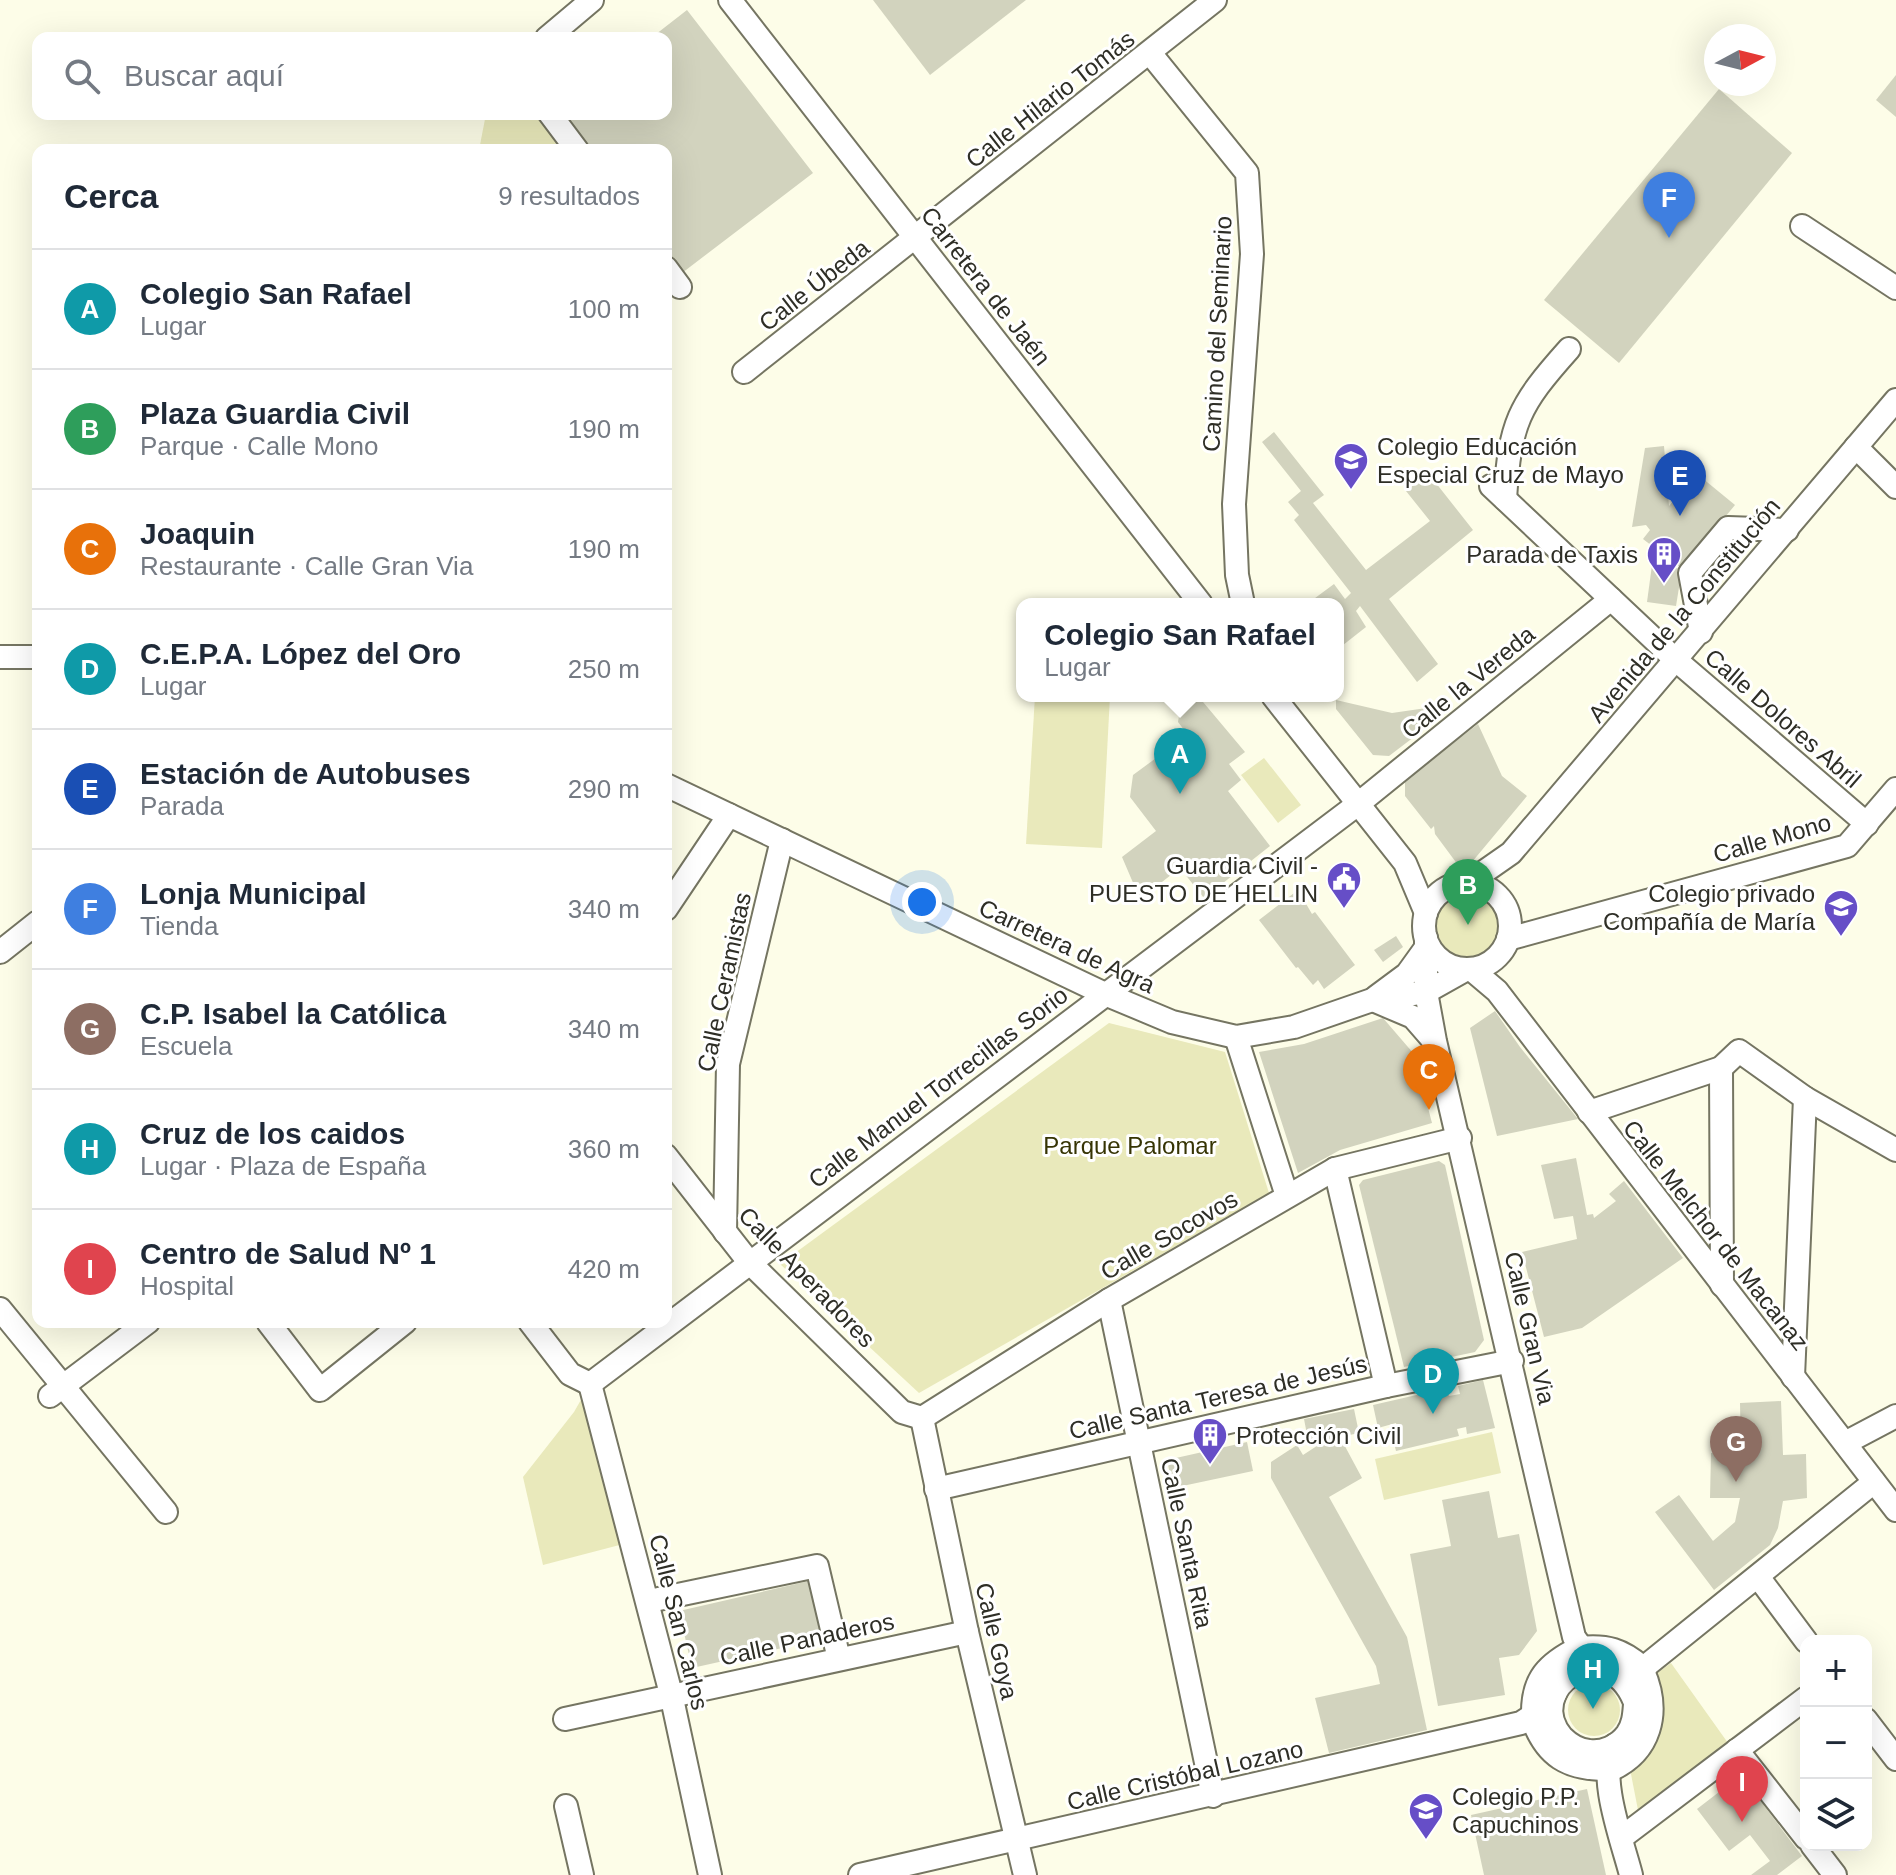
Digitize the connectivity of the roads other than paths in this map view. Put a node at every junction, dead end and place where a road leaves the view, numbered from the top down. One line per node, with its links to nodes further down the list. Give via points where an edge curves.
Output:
1 (592, 0): 4 (street)
2 (730, 0): 9 (street, Carretera de Jaén)
3 (1215, 0): 5 (street, Calle Hilario Tomás)
4 (554, 32)
5 (1150, 53): 9 (street, Calle Hilario Tomás); 20 (street, Camino del Seminario, via 1247,173 1252,254 1234,504)
6 (554, 120): 7 (street)
7 (572, 144)
8 (1802, 226): 12 (street)
9 (916, 238): 14 (street, Calle Úbeda); 19 (street, Carretera de Jaén)
10 (672, 276): 11 (street)
11 (680, 287)
12 (1896, 288)
13 (1569, 349): 21 (street, Calle Dolores Abril, via 1535,387 1515,421 1498,493)
14 (744, 372)
15 (1896, 400): 16 (street, Avenida de la Constitución)
16 (1856, 447): 17 (street); 18 (street, Avenida de la Constitución)
17 (1896, 487)
18 (1787, 530): 22 (street, Avenida de la Constitución); 22 (street, via 1728,528 1690,573)
19 (1196, 598)
20 (1242, 598)
21 (1611, 599): 25 (street, Calle Dolores Abril); 29 (street, Calle la Vereda)
22 (1701, 632): 25 (street, Avenida de la Constitución)
23 (0, 657): 24 (street)
24 (32, 657)
25 (1677, 661): 31 (street, Calle Dolores Abril); 33 (street, Avenida de la Constitución)
26 (1278, 702): 29 (street)
27 (672, 788): 30 (street, Carretera de Agra)
28 (1896, 789): 31 (street, Calle Mono)
29 (1358, 804): 34 (street); 49 (street, Calle Manuel Torrecillas Sorio)
30 (729, 815): 32 (street, Carretera de Agra); 37 (street)
31 (1867, 824): 40 (street, Calle Mono, via 1847,846)
32 (782, 840): 49 (street, Carretera de Agra); 61 (street, Calle Ceramistas, via 728,1064)
33 (1511, 853): 35 (street, Avenida de la Constitución); 38 (street, Avenida de la Constitución, via 1498,878)
34 (1405, 863): 36 (street); 39 (street)
35 (1468, 883): 36 (street); 38 (street)
36 (1444, 890): 39 (street)
37 (672, 900)
38 (1501, 902): 40 (street); 42 (street)
39 (1426, 913): 43 (street)
40 (1547, 926): 42 (street, Calle Mono)
41 (32, 927): 44 (street)
42 (1508, 939): 45 (street)
43 (1426, 943): 46 (street, via 1449,966); 48 (street, Calle Gran Via); 50 (street, Carretera de Agra, via 1407,974)
44 (0, 952)
45 (1495, 960): 46 (street); 47 (street, via 1491,970)
46 (1464, 972): 47 (street, Calle Melchor de Macanaz); 48 (street, Carretera de Agra); 51 (street, via 1443,997)
47 (1497, 991): 55 (street, Calle Melchor de Macanaz)
48 (1426, 992): 50 (street, Carretera de Agra); 51 (street, Calle Gran Via)
49 (1105, 994): 52 (street, Carretera de Agra, via 1172,1022); 62 (street, Calle Manuel Torrecillas Sorio)
50 (1372, 1000): 51 (street, via 1413,1017); 52 (street, Carretera de Agra, via 1294,1027)
51 (1434, 1036): 56 (street, Calle Gran Via)
52 (1236, 1037): 60 (street)
53 (1721, 1068): 54 (street, via 1739,1051); 55 (street); 63 (street)
54 (1805, 1098): 57 (street); 73 (street)
55 (1589, 1112): 63 (street, Calle Melchor de Macanaz)
56 (1460, 1138): 59 (street, Calle Socovos); 72 (street, Calle Gran Via)
57 (1896, 1150)
58 (672, 1164): 61 (street, Calle Aperadores)
59 (1335, 1169): 60 (street, Calle Socovos); 75 (street)
60 (1287, 1196): 64 (street, Calle Socovos)
61 (725, 1232): 62 (street, Calle Aperadores)
62 (749, 1262): 66 (street, Calle Manuel Torrecillas Sorio); 78 (street, Calle Aperadores, via 902,1412)
63 (1722, 1285): 73 (street, Calle Melchor de Macanaz)
64 (1109, 1300): 78 (street, Calle Socovos); 79 (street, Calle Santa Rita)
65 (0, 1309): 76 (street)
66 (672, 1321)
67 (140, 1328): 76 (street)
68 (273, 1328): 69 (street, via 320,1390)
69 (398, 1328)
70 (535, 1328): 74 (street, via 570,1374)
71 (663, 1328): 74 (street, Calle Manuel Torrecillas Sorio)
72 (1512, 1361): 75 (street, Calle Santa Teresa de Jesús); 89 (street, Calle Gran Via)
73 (1793, 1377): 80 (street, Calle Melchor de Macanaz)
74 (590, 1384): 86 (street, Calle San Carlos)
75 (1386, 1386): 79 (street, Calle Santa Teresa de Jesús)
76 (56, 1392): 84 (street)
77 (1896, 1416): 80 (street)
78 (922, 1418): 82 (street, Calle Goya)
79 (1139, 1441): 82 (street, Calle Santa Teresa de Jesús); 106 (street, Calle Santa Rita)
80 (1845, 1443): 81 (street, Calle Melchor de Macanaz)
81 (1874, 1482): 83 (street, Calle Melchor de Macanaz); 85 (street)
82 (936, 1489): 87 (street, Calle Goya)
83 (1896, 1510)
84 (166, 1512)
85 (1759, 1578): 88 (street); 91 (street)
86 (649, 1601): 90 (street, via 817,1566); 94 (street, Calle San Carlos)
87 (967, 1632): 90 (street, Calle Panaderos); 110 (street, Calle Goya)
88 (1802, 1635)
89 (1575, 1646): 91 (street, via 1611,1648); 92 (street); 93 (street); 98 (street, via 1536,1683)
90 (839, 1659): 94 (street, Calle Panaderos)
91 (1644, 1668): 92 (street); 95 (street); 105 (street, via 1653,1703 1651,1725 1637,1754)
92 (1605, 1671): 93 (street, via 1583,1669); 95 (street, via 1628,1688)
93 (1560, 1686): 98 (street); 100 (street, via 1553,1719)
94 (671, 1694): 97 (street, Calle Panaderos); 113 (street, Calle San Carlos)
95 (1634, 1700): 101 (street, via 1632,1725)
96 (1800, 1703): 103 (street)
97 (565, 1719)
98 (1529, 1721): 100 (street); 105 (street, via 1558,1758 1573,1767); 106 (street, Calle Cristóbal Lozano)
99 (1872, 1728): 104 (street)
100 (1558, 1732): 102 (street)
101 (1615, 1745): 102 (street); 105 (street)
102 (1585, 1750): 105 (street)
103 (1737, 1750): 108 (street); 109 (street)
104 (1896, 1759)
105 (1606, 1773): 109 (street)
106 (1213, 1796): 110 (street, Calle Cristóbal Lozano)
107 (566, 1806): 112 (street)
108 (1800, 1830)
109 (1621, 1838): 116 (street)
110 (1017, 1840): 114 (street, Calle Cristóbal Lozano); 115 (street, Calle Goya)
111 (1817, 1851): 117 (street)
112 (582, 1875)
113 (710, 1875)
114 (860, 1875)
115 (1025, 1875)
116 (1631, 1875)
117 (1835, 1875)

